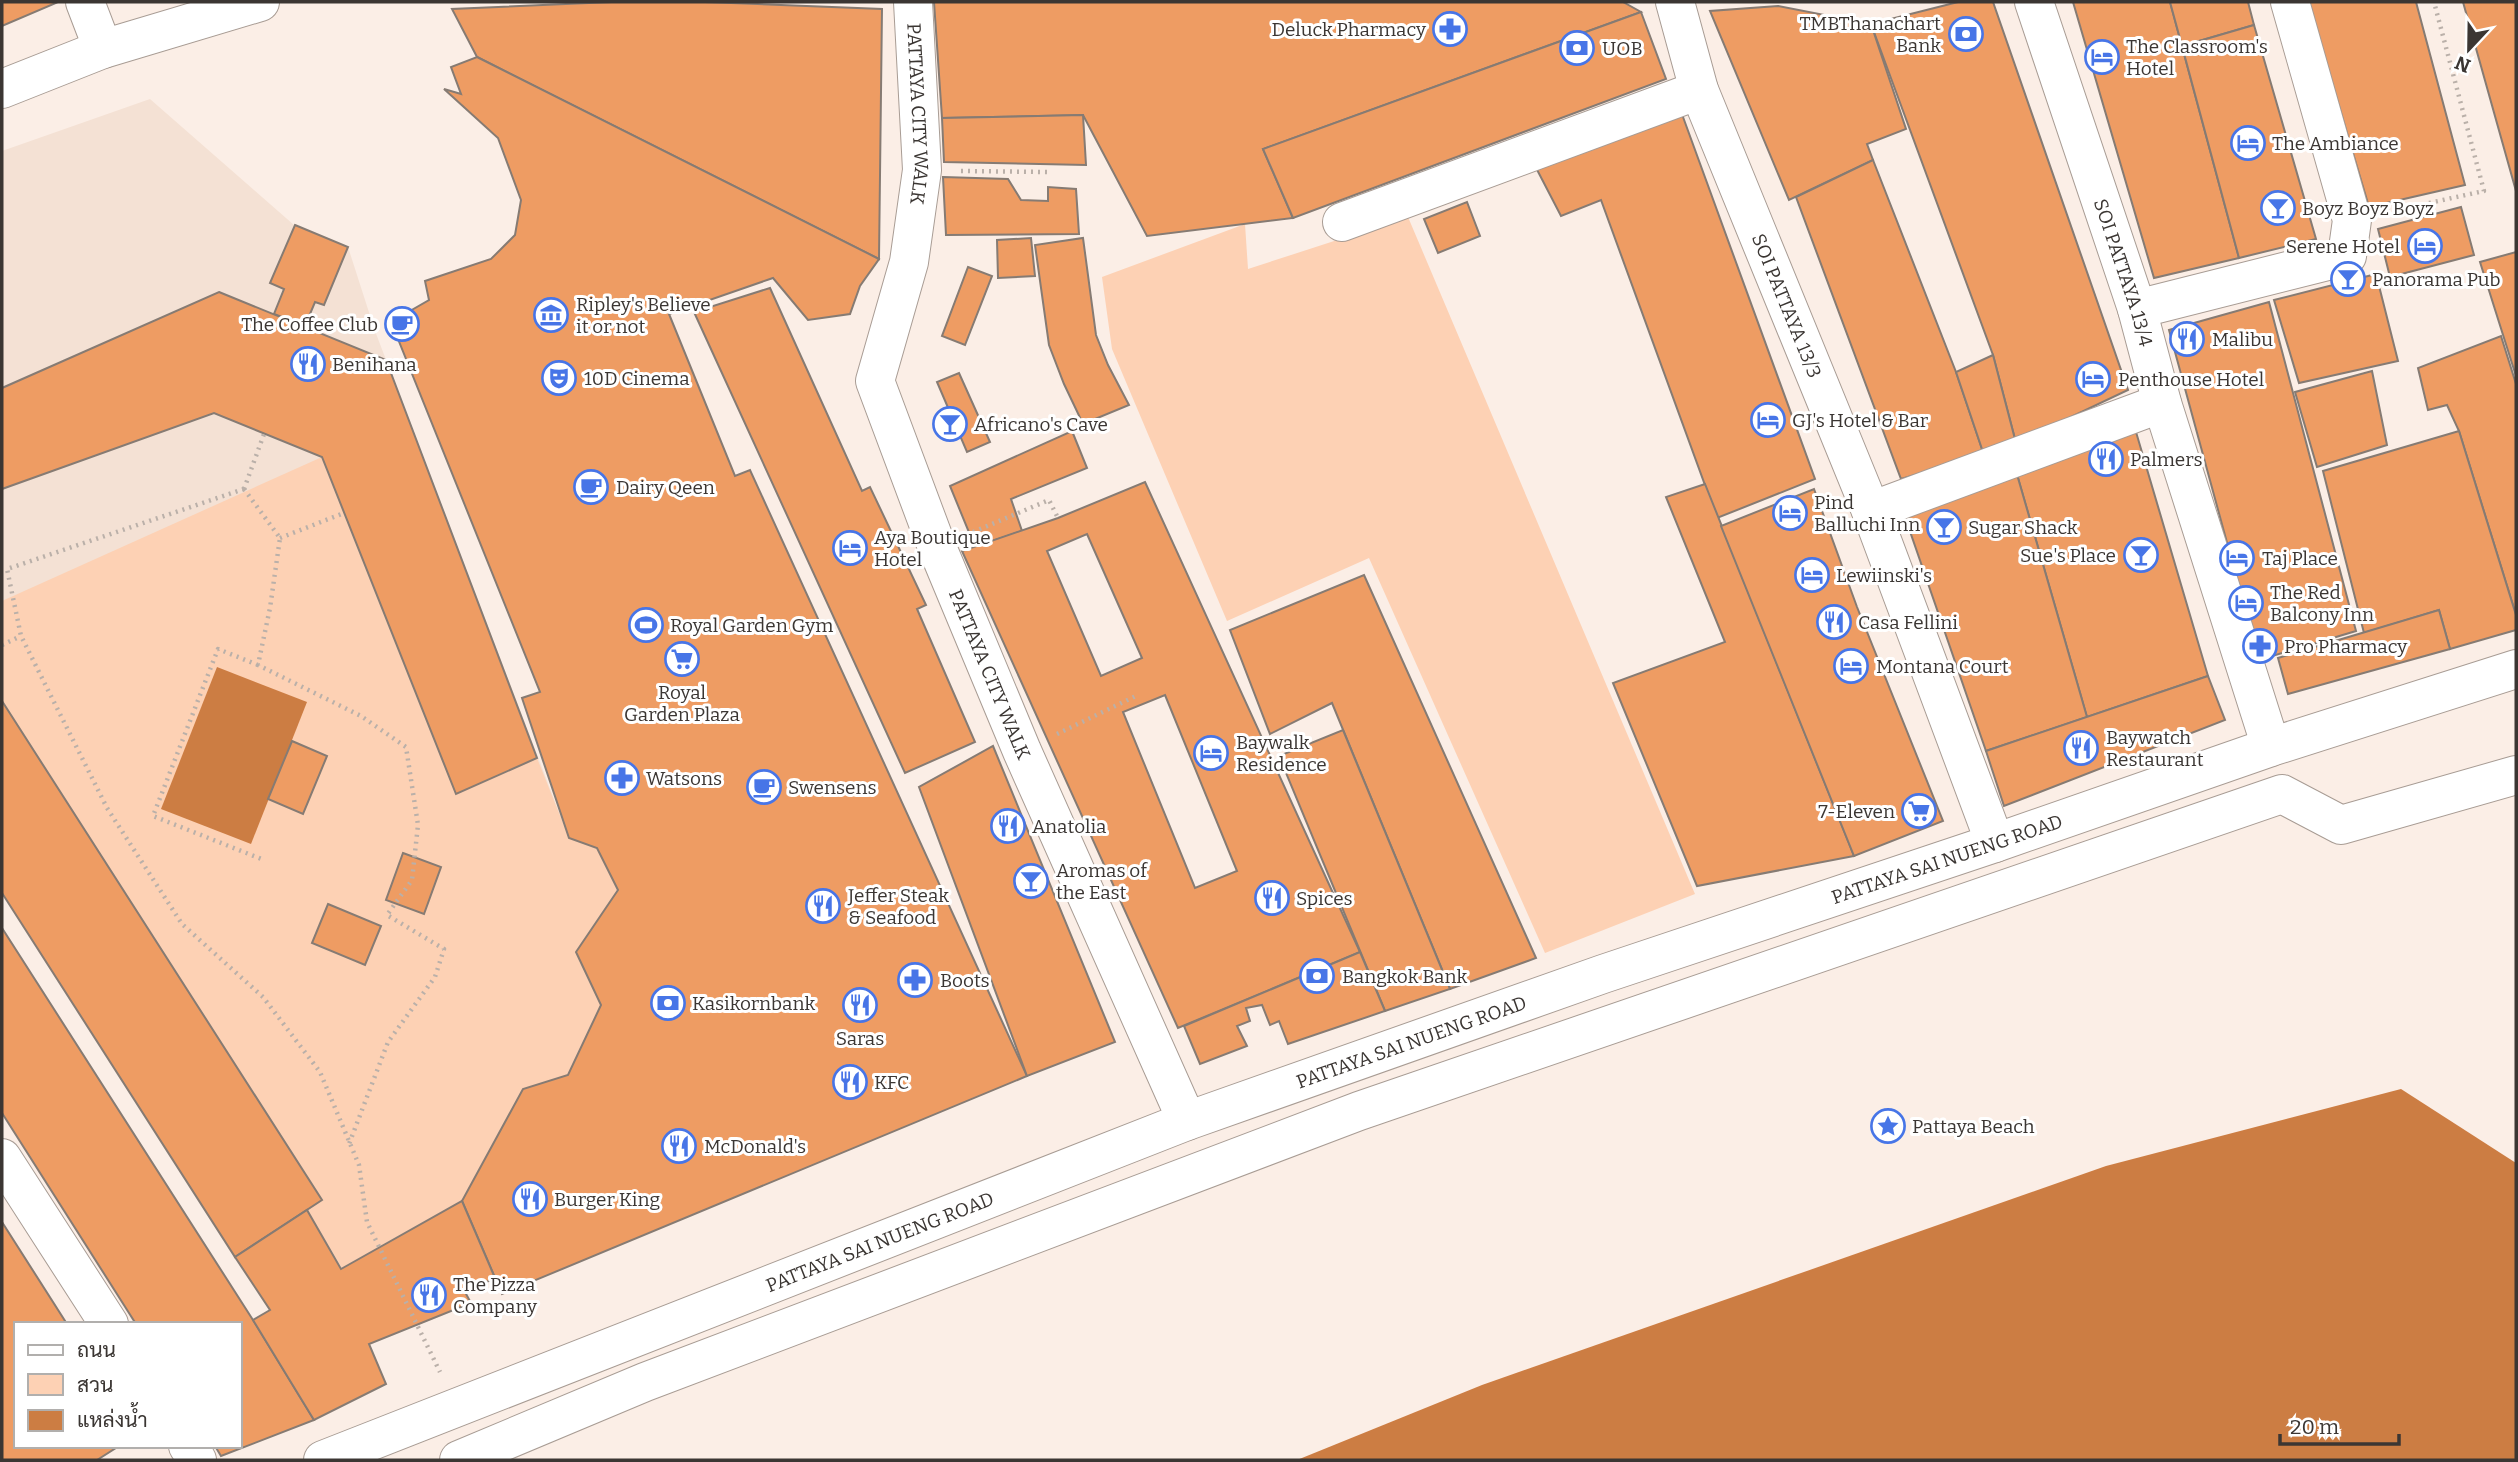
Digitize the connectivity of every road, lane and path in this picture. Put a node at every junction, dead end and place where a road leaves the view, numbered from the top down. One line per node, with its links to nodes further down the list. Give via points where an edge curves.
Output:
1 (85, 2): 8 (street)
2 (260, 2): 8 (street)
3 (913, 2): 11 (street, PATTAYA CITY WALK)
4 (1675, 2): 10 (street, SOI PATTAYA 13/3)
5 (2034, 2): 15 (street, SOI PATTAYA 13/4)
6 (2290, 2): 13 (street)
7 (2434, 2): 13 (path, via 2484,191)
8 (103, 49): 9 (street)
9 (2, 89)
10 (1699, 90): 14 (street); 19 (street, SOI PATTAYA 13/3)
11 (922, 170): 12 (path); 23 (street, PATTAYA CITY WALK, via 909,262 875,381)
12 (1048, 172)
13 (2352, 220): 15 (street, via 2347,256)
14 (1342, 222)
15 (2137, 310): 16 (street, SOI PATTAYA 13/4)
16 (2162, 402): 19 (street); 30 (street, SOI PATTAYA 13/4)
17 (264, 434): 18 (path)
18 (244, 489): 22 (path); 24 (path)
19 (1871, 512): 33 (street, SOI PATTAYA 13/3)
20 (344, 513): 22 (path)
21 (1058, 518): 23 (path, via 1049,500)
22 (280, 538): 27 (path)
23 (937, 547): 31 (street, PATTAYA CITY WALK)
24 (4, 567): 25 (path)
25 (21, 636): 26 (path); 36 (path, via 107,808 174,912 263,997 320,1072)
26 (2, 645)
27 (258, 665): 34 (path, via 218,649 153,816); 36 (path, via 361,716 406,747 418,825 412,880 387,915 444,949 435,977 388,1042)
28 (2516, 668): 30 (street, PATTAYA SAI NUENG ROAD)
29 (1138, 695): 31 (path)
30 (2271, 747): 33 (street, PATTAYA SAI NUENG ROAD)
31 (1022, 751): 35 (street, PATTAYA CITY WALK)
32 (2516, 775): 41 (street, via 2342,825 2282,794 1359,1111 645,1382)
33 (1995, 843): 35 (street, PATTAYA SAI NUENG ROAD, via 1603,974)
34 (264, 860)
35 (1188, 1121): 39 (street, PATTAYA SAI NUENG ROAD)
36 (349, 1144): 39 (path, via 359,1165 367,1222)
37 (2, 1158): 38 (street)
38 (108, 1322)
39 (457, 1408): 40 (street, PATTAYA SAI NUENG ROAD)
40 (323, 1460)
41 (458, 1460)

